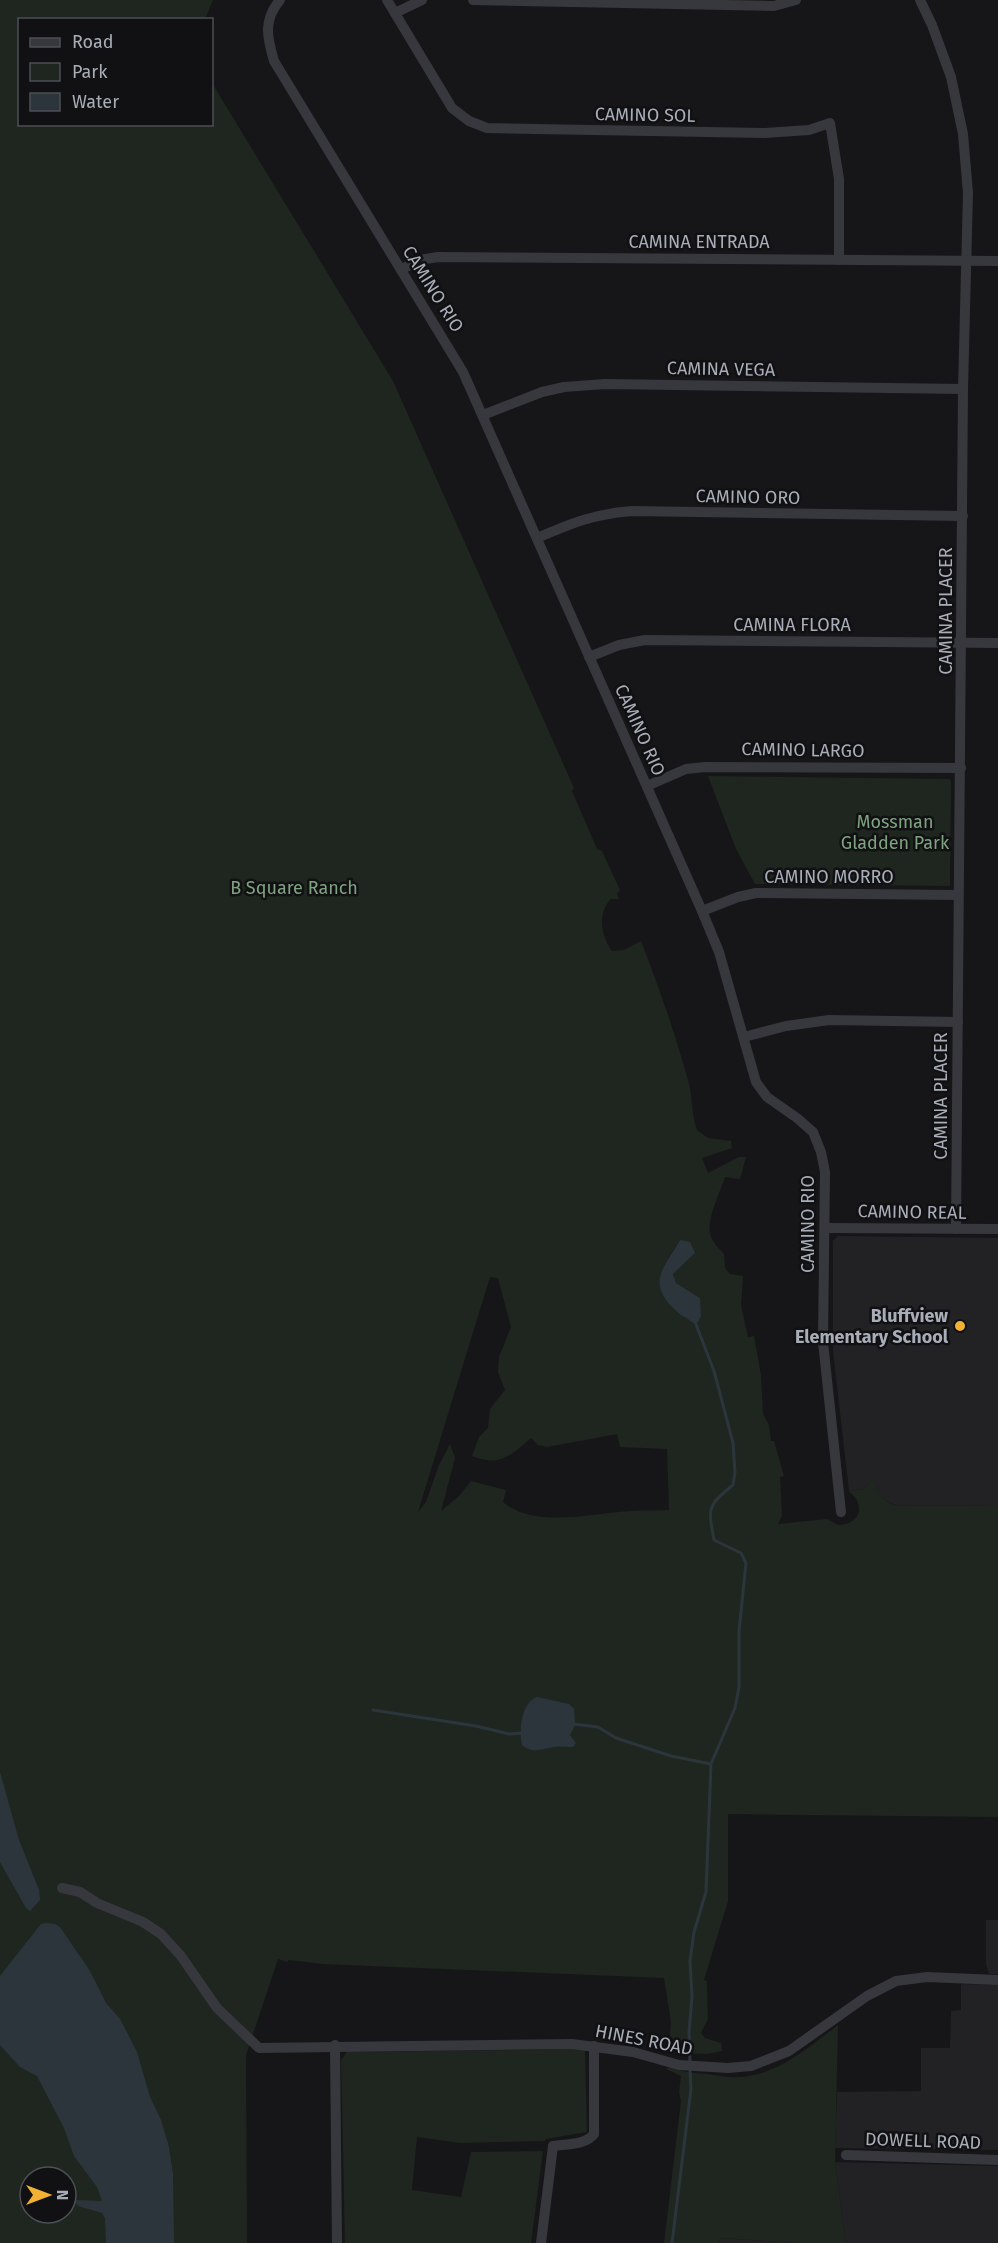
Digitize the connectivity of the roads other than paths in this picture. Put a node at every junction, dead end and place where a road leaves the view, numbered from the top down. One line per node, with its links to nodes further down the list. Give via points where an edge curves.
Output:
1 (280, 0): 11 (street, CAMINO RIO, via 271,11 267,37 274,61)
2 (387, 0): 7 (street, CAMINO SOL)
3 (422, 0): 7 (street)
4 (473, 0): 5 (street, via 774,6)
5 (796, 0)
6 (920, 0): 9 (street, CAMINA PLACER, via 951,77 963,134 968,193)
7 (395, 13): 8 (street, CAMINO SOL, via 452,108 487,128 765,133 809,130 830,123 839,180)
8 (839, 260): 9 (street, CAMINA ENTRADA); 11 (street, CAMINA ENTRADA, via 438,257 419,260)
9 (966, 261): 10 (street, CAMINA ENTRADA); 12 (street, CAMINA PLACER)
10 (998, 261)
11 (402, 269): 13 (street, CAMINO RIO, via 454,354)
12 (963, 389): 13 (street, CAMINA VEGA, via 605,384 542,392); 14 (street, CAMINA PLACER)
13 (483, 415): 15 (street, CAMINO RIO)
14 (963, 516): 15 (street, CAMINO ORO, via 607,513 580,519); 16 (street, CAMINA PLACER)
15 (537, 538): 18 (street, CAMINO RIO)
16 (962, 642): 17 (street, CAMINA FLORA); 18 (street, CAMINA FLORA, via 645,640); 19 (street, CAMINA PLACER)
17 (998, 643)
18 (589, 657): 20 (street, CAMINO RIO)
19 (961, 768): 20 (street, CAMINO LARGO, via 728,766 686,770); 21 (street, CAMINA PLACER)
20 (647, 786): 22 (street, CAMINO RIO)
21 (958, 895): 22 (street, CAMINO MORRO, via 756,893); 23 (street, CAMINA PLACER)
22 (702, 911): 24 (street, CAMINO RIO, via 719,952)
23 (958, 1022): 24 (street, via 829,1020); 26 (street, CAMINA PLACER)
24 (744, 1037): 25 (street, CAMINO RIO, via 756,1082 767,1097 813,1132 825,1172)
25 (826, 1228): 26 (street, CAMINO REAL); 28 (street, CAMINO RIO, via 823,1342)
26 (956, 1229): 27 (street, CAMINO REAL)
27 (998, 1230)
28 (842, 1512)
29 (62, 1888): 31 (street, HINES ROAD, via 80,1892 161,1934 217,2007 259,2048)
30 (998, 1980): 32 (street, HINES ROAD, via 927,1977 896,1981 867,1996 789,2050 751,2066 679,2065)
31 (335, 2045): 32 (street, HINES ROAD); 35 (street)
32 (594, 2046): 36 (street, via 594,2134 585,2141 553,2146)
33 (846, 2155): 34 (street, DOWELL ROAD)
34 (998, 2160)
35 (337, 2243)
36 (541, 2243)

